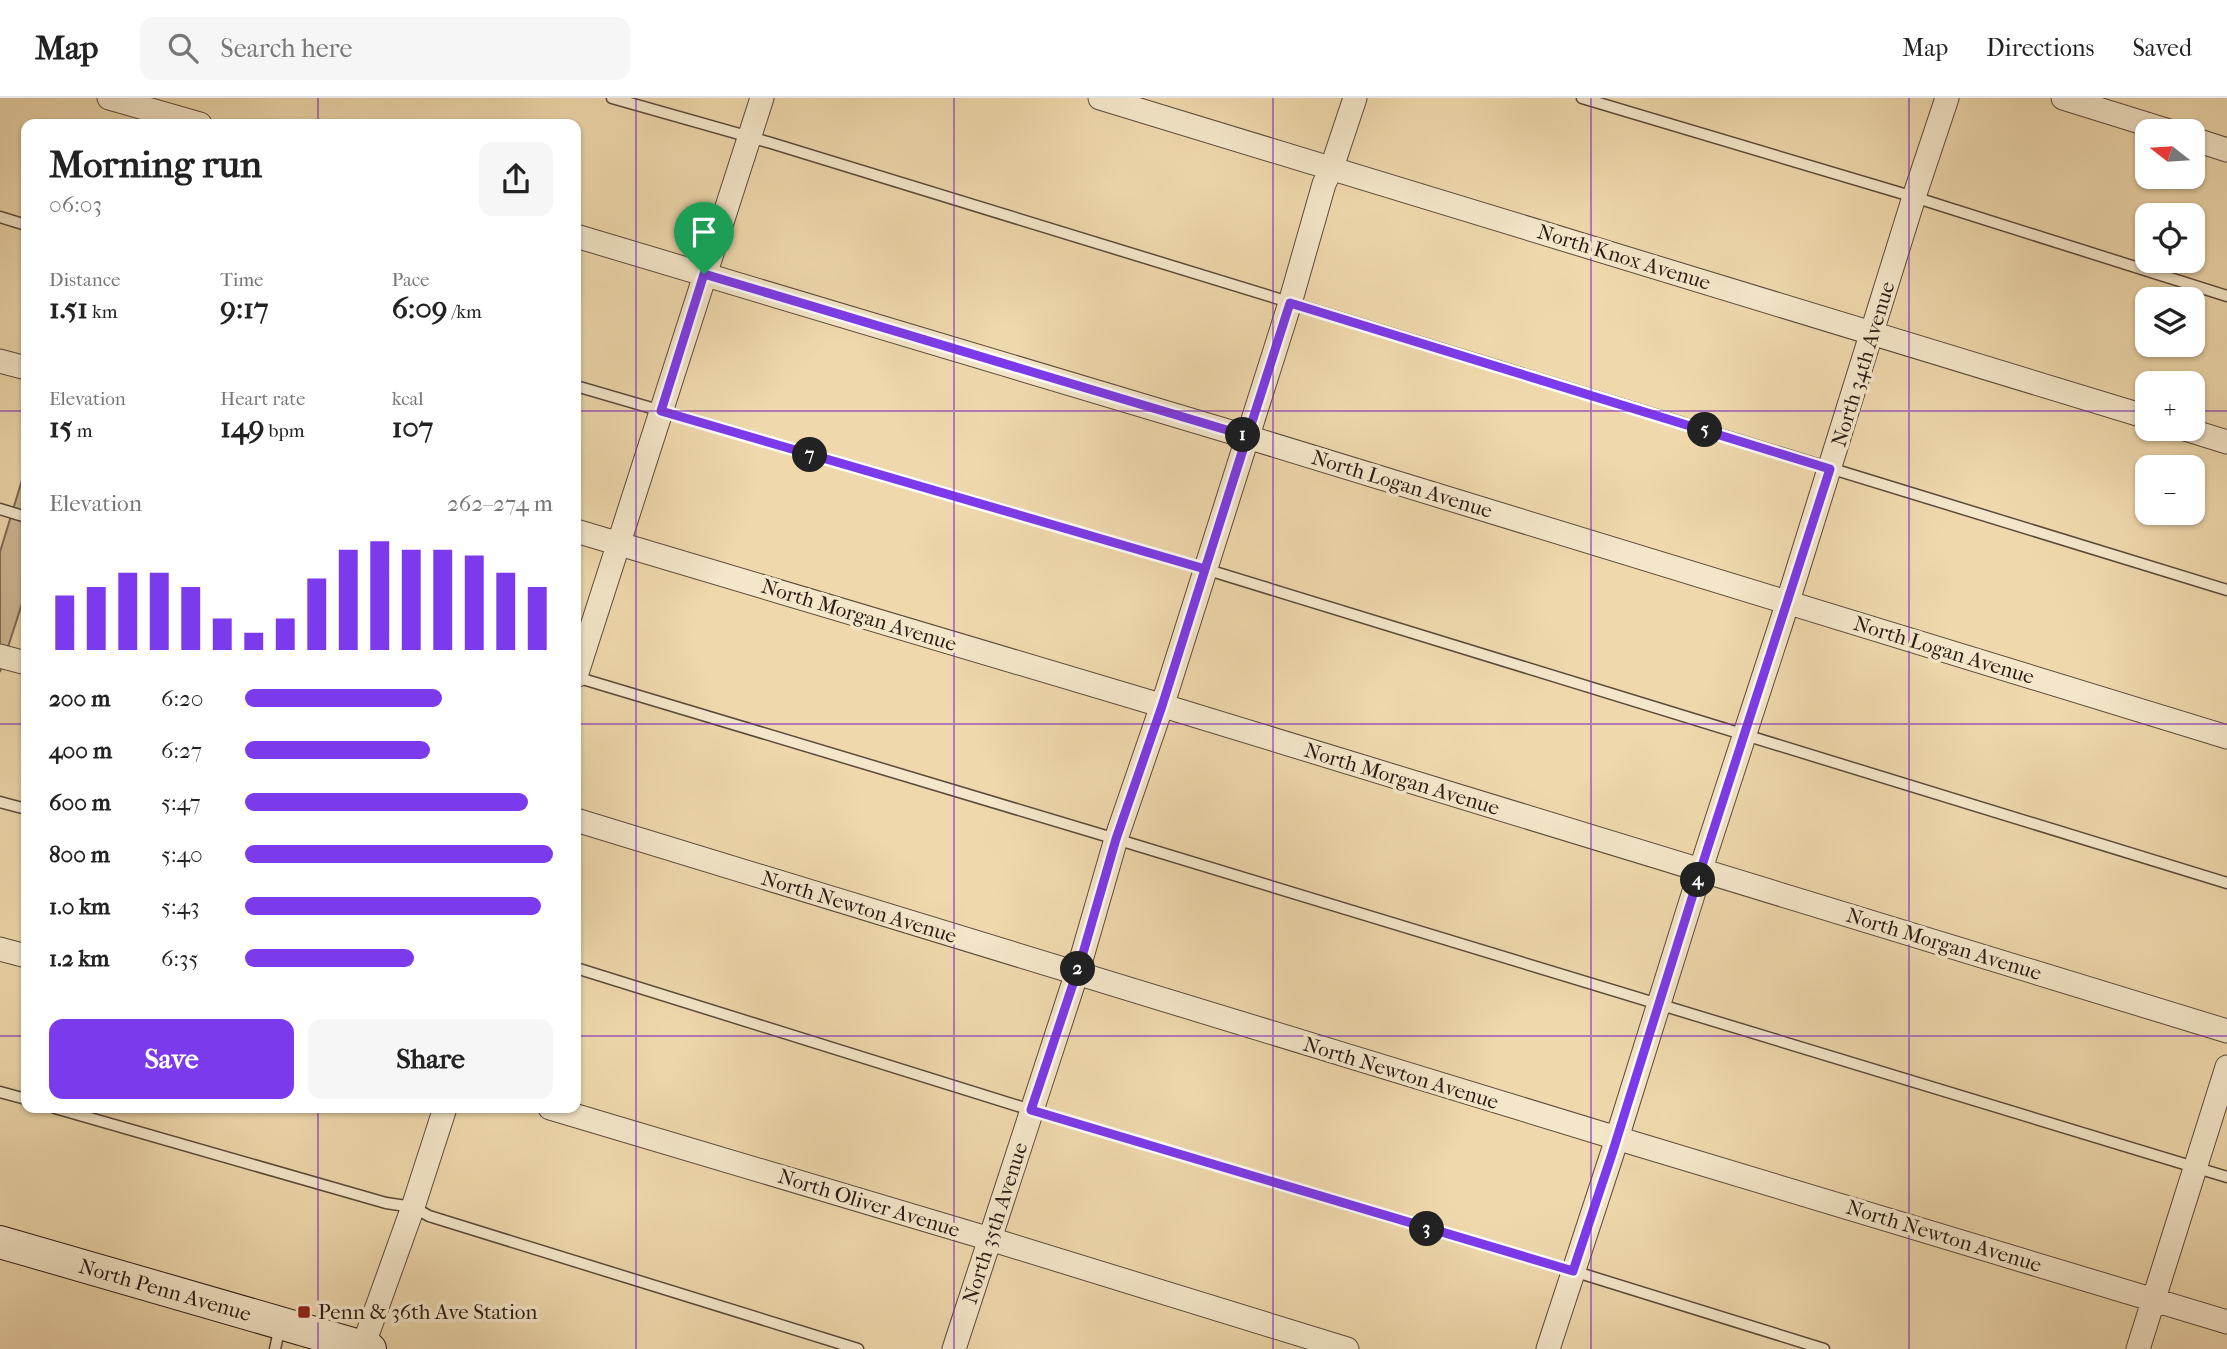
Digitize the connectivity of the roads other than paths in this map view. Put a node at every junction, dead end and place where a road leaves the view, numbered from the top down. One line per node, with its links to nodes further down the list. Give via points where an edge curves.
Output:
1 (109, 98): 9 (street)
2 (612, 98): 12 (lane)
3 (762, 98): 12 (street)
4 (1100, 98): 15 (street, North Knox Avenue)
5 (1355, 98): 15 (street, North 35th Avenue)
6 (1582, 98): 16 (lane)
7 (1947, 98): 16 (street, North 34th Avenue)
8 (2063, 98): 11 (street)
9 (158, 105): 10 (street)
10 (189, 119)
11 (2135, 120)
12 (750, 138): 20 (street); 22 (lane)
13 (2205, 143): 14 (street)
14 (2227, 149)
15 (1332, 167): 22 (street, North 35th Avenue); 23 (street, North Knox Avenue)
16 (1914, 197): 21 (lane); 23 (street, North 34th Avenue)
17 (0, 217): 18 (lane)
18 (21, 223)
19 (581, 237): 20 (street, North Logan Avenue)
20 (704, 274): 27 (street); 30 (street, North Logan Avenue)
21 (2227, 296)
22 (1290, 303): 30 (street, North 35th Avenue); 32 (lane)
23 (1873, 334): 28 (street, North Knox Avenue); 32 (street, North 34th Avenue)
24 (0, 361): 25 (street)
25 (21, 367)
26 (581, 387): 27 (lane)
27 (661, 411): 36 (street); 37 (lane)
28 (2135, 413)
29 (2205, 435): 31 (street)
30 (1247, 436): 37 (street, North 35th Avenue); 39 (street, North Logan Avenue)
31 (2227, 442)
32 (1830, 469): 38 (lane); 39 (street, North 34th Avenue)
33 (0, 509): 34 (lane)
34 (21, 515)
35 (581, 532): 36 (street, North Morgan Avenue)
36 (618, 543): 41 (street); 44 (street, North Morgan Avenue)
37 (1205, 569): 44 (street, North 35th Avenue); 45 (lane)
38 (2227, 590)
39 (1788, 601): 45 (street, North 34th Avenue); 46 (street, North Logan Avenue)
40 (0, 656): 42 (street)
41 (581, 661)
42 (21, 662)
43 (581, 678): 50 (lane)
44 (1162, 706): 50 (street, North 35th Avenue); 51 (street, North Morgan Avenue)
45 (1745, 735): 51 (street, North 34th Avenue); 52 (lane)
46 (2227, 737)
47 (0, 802): 48 (lane)
48 (21, 808)
49 (581, 822): 56 (street, North Newton Avenue)
50 (1116, 839): 56 (street, North 35th Avenue); 57 (lane)
51 (1701, 870): 57 (street, North 34th Avenue); 58 (street, North Morgan Avenue)
52 (2227, 883)
53 (0, 949): 54 (street)
54 (21, 955)
55 (581, 970): 62 (lane)
56 (1076, 974): 62 (street, North 35th Avenue); 66 (street, North Newton Avenue)
57 (1659, 1005): 66 (street, North 34th Avenue); 67 (lane)
58 (2227, 1031)
59 (2227, 1067): 67 (street)
60 (0, 1092): 61 (lane)
61 (21, 1098)
62 (1031, 1110): 70 (street, North 35th Avenue); 72 (lane)
63 (72, 1113): 69 (lane)
64 (443, 1113): 69 (street)
65 (567, 1113): 70 (street, North Oliver Avenue)
66 (1616, 1138): 72 (street, North 34th Avenue); 73 (street, North Newton Avenue)
67 (2195, 1167): 68 (lane); 73 (street)
68 (2227, 1177)
69 (413, 1207): 76 (street); 77 (lane, via 429,1216)
70 (989, 1239): 78 (street, North 35th Avenue); 79 (street, North Oliver Avenue)
71 (0, 1242): 75 (main road, North Penn Avenue)
72 (1573, 1271): 80 (street, North 34th Avenue); 81 (lane)
73 (2153, 1299): 74 (street, North Newton Avenue); 82 (street)
74 (2227, 1322)
75 (278, 1336): 76 (main road, North Penn Avenue)
76 (365, 1348)
77 (858, 1349)
78 (954, 1349)
79 (1347, 1349)
80 (1548, 1349)
81 (1824, 1349)
82 (2138, 1349)

